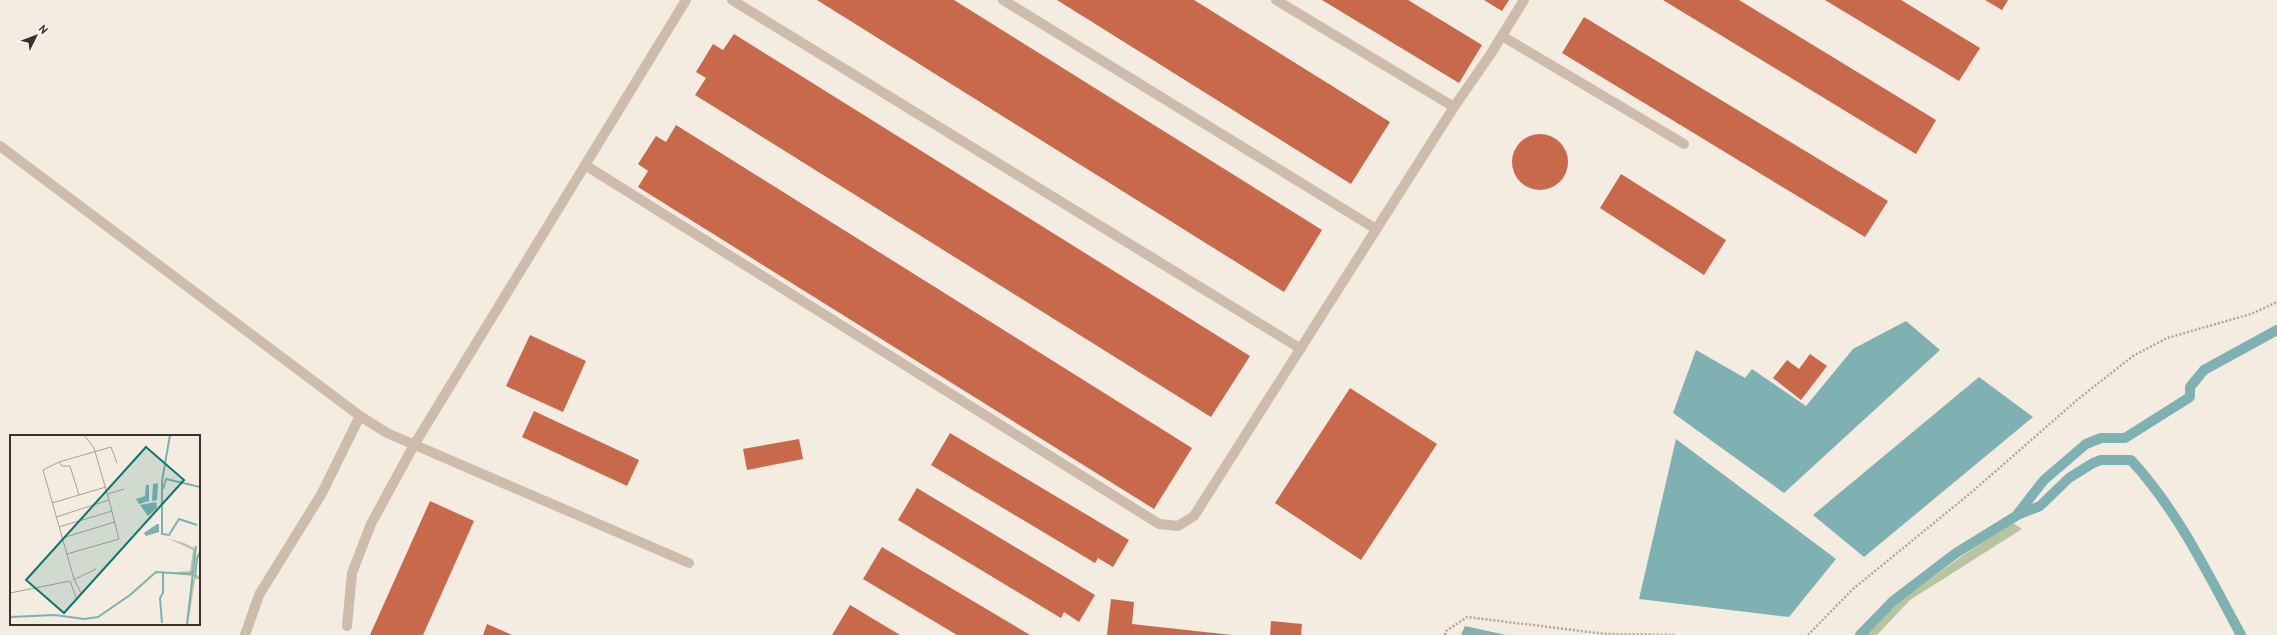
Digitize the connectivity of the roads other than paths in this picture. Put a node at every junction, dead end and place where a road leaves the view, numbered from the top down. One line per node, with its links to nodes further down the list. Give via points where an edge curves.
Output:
1 (686, 0): 10 (street)
2 (732, 0): 12 (street)
3 (1003, 0): 11 (street)
4 (1276, 0): 7 (street)
5 (1524, 0): 6 (street)
6 (1502, 36): 7 (street); 8 (street)
7 (1454, 107): 11 (street)
8 (1684, 144)
9 (0, 146): 13 (street)
10 (585, 165): 12 (street, via 1159,524 1178,526 1194,516); 14 (street)
11 (1376, 229): 12 (street)
12 (1301, 349)
13 (360, 416): 14 (street, via 387,433); 17 (street, via 322,493 259,595)
14 (414, 445): 15 (street); 16 (street, via 371,524 352,574)
15 (689, 563)
16 (347, 626)
17 (245, 635)

